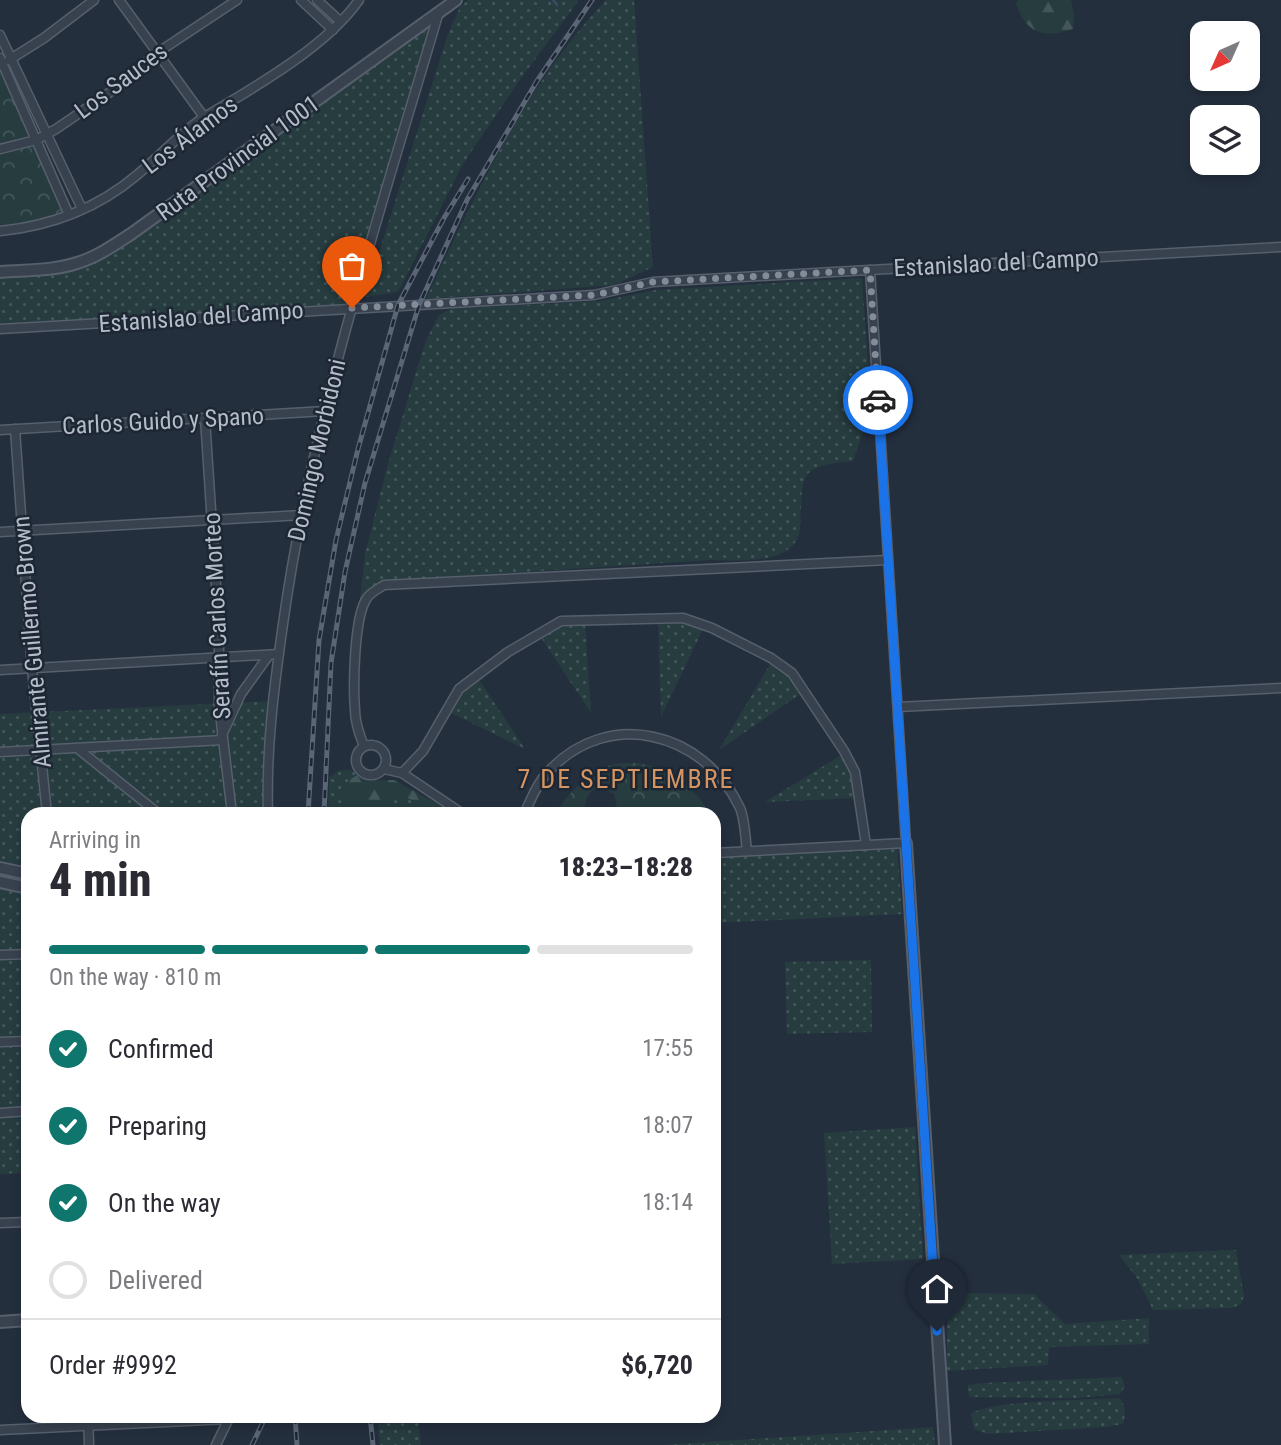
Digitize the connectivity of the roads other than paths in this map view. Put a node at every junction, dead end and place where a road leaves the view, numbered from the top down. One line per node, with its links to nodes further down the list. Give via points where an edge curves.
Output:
1 (94, 0): 13 (street)
2 (119, 0): 12 (street)
3 (237, 0): 12 (street, Los Sauces)
4 (301, 0): 10 (street)
5 (317, 0): 9 (street)
6 (359, 0): 9 (street, Los Álamos)
7 (456, 0): 8 (street, Ruta Provincial 1001)
8 (438, 15): 24 (street, Ruta Provincial 1001, via 102,253 50,269); 25 (street, Domingo Morbidoni)
9 (340, 21): 10 (street, Los Álamos)
10 (332, 30): 15 (street, Los Álamos, via 267,79)
11 (0, 35): 13 (street)
12 (157, 53): 15 (street); 16 (street, Los Sauces, via 116,88)
13 (11, 59): 14 (street); 16 (street)
14 (1, 62): 17 (street)
15 (204, 117): 19 (street, Los Álamos, via 134,178)
16 (47, 134): 17 (street, Los Sauces); 19 (street)
17 (36, 140): 18 (street, Los Sauces); 20 (street)
18 (0, 149)
19 (82, 209): 20 (street, Los Álamos)
20 (69, 215): 21 (street, Los Álamos)
21 (0, 231)
22 (1281, 247): 23 (street, Estanislao del Campo)
23 (870, 270): 25 (street, Estanislao del Campo, via 653,282 594,295); 35 (street)
24 (0, 272)
25 (352, 308): 26 (street, Estanislao del Campo); 27 (street, Domingo Morbidoni)
26 (0, 329)
27 (325, 411): 28 (street, Carlos Guido y Spano); 31 (street, Domingo Morbidoni)
28 (205, 418): 29 (street, Carlos Guido y Spano); 32 (street, Serafín Carlos Morteo)
29 (15, 429): 30 (street, Carlos Guido y Spano); 33 (street, Almirante Guillermo Brown)
30 (0, 430)
31 (302, 515): 32 (street); 36 (street, Domingo Morbidoni)
32 (213, 520): 33 (street); 37 (street, Serafín Carlos Morteo)
33 (22, 530): 34 (street); 38 (street, Almirante Guillermo Brown)
34 (0, 532)
35 (888, 560): 41 (street); 43 (street, via 384,585 366,599 359,616 355,710)
36 (274, 655): 37 (street); 42 (street, via 241,694); 52 (street, Domingo Morbidoni)
37 (217, 660): 38 (street); 42 (street, Serafín Carlos Morteo)
38 (32, 669): 39 (street); 45 (street, Almirante Guillermo Brown)
39 (0, 670)
40 (1281, 688): 41 (street)
41 (898, 707): 55 (street)
42 (223, 737): 44 (street); 51 (street, Serafín Carlos Morteo)
43 (363, 746): 47 (street, via 381,748 387,758); 47 (street, via 356,759 361,771 373,775)
44 (77, 748): 45 (street); 50 (street)
45 (41, 750): 46 (street); 49 (street, Almirante Guillermo Brown)
46 (0, 752)
47 (384, 769): 48 (street)
48 (402, 773): 53 (street); 56 (street, via 423,751 459,689 508,652 561,621 683,618 712,628 792,673 855,772)
49 (46, 807)
50 (150, 807)
51 (231, 807)
52 (268, 807)
53 (453, 807)
54 (528, 807): 57 (street, via 545,775 571,752 600,737 656,737 693,752 711,767 741,809)
55 (906, 843): 56 (street); 79 (street)
56 (866, 845): 57 (street)
57 (747, 850): 58 (street)
58 (721, 852)
59 (0, 868): 60 (street)
60 (21, 872)
61 (0, 882): 62 (street)
62 (21, 886)
63 (21, 954): 64 (street)
64 (0, 955)
65 (21, 1041): 66 (street)
66 (0, 1042)
67 (21, 1112): 68 (street)
68 (0, 1113)
69 (21, 1222): 70 (street)
70 (0, 1223)
71 (21, 1320): 72 (street)
72 (0, 1322)
73 (135, 1423): 75 (street)
74 (227, 1423): 78 (street)
75 (88, 1426): 76 (street); 77 (street)
76 (0, 1430)
77 (89, 1445)
78 (216, 1445)
79 (945, 1445)

